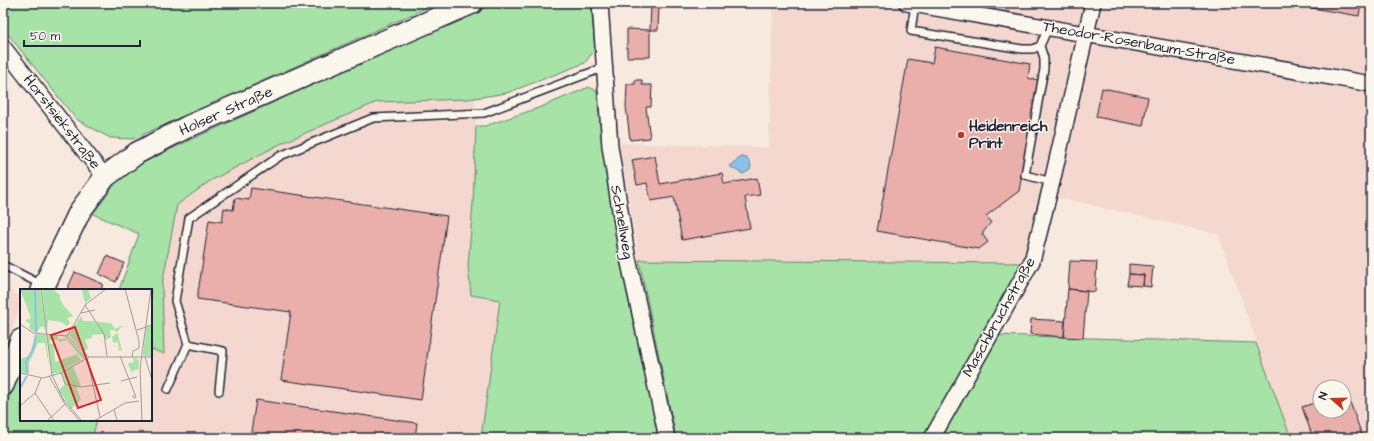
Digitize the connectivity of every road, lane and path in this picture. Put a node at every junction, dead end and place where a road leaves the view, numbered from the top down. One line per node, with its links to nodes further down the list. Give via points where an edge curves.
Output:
1 (472, 3): 11 (main road, Holser Straße, via 187,127 137,153)
2 (600, 3): 9 (street, Schnellweg)
3 (1093, 3): 6 (street, Maschbruchstraße)
4 (911, 4): 5 (street, Theodor-Rosenbaum-Straße); 7 (lane, via 911,31 1022,49)
5 (1048, 28): 6 (street, Theodor-Rosenbaum-Straße); 7 (lane)
6 (1086, 35): 10 (street, Theodor-Rosenbaum-Straße); 12 (street, Maschbruchstraße)
7 (1040, 46): 12 (lane, via 1044,69 1025,175)
8 (3, 47): 11 (street, Horstsiekstraße)
9 (605, 67): 16 (lane, via 484,113 372,118 280,156 189,218 175,301); 20 (street, Schnellweg, via 610,146 626,249)
10 (1371, 84)
11 (105, 178): 14 (main road, Holser Straße, via 80,211)
12 (1052, 182): 21 (street, Maschbruchstraße, via 1032,261)
13 (3, 265): 14 (lane)
14 (43, 288)
15 (20, 342): 17 (main road)
16 (188, 344): 18 (lane); 19 (lane, via 223,351)
17 (3, 385)
18 (168, 388)
19 (219, 391)
20 (667, 438)
21 (932, 438)

